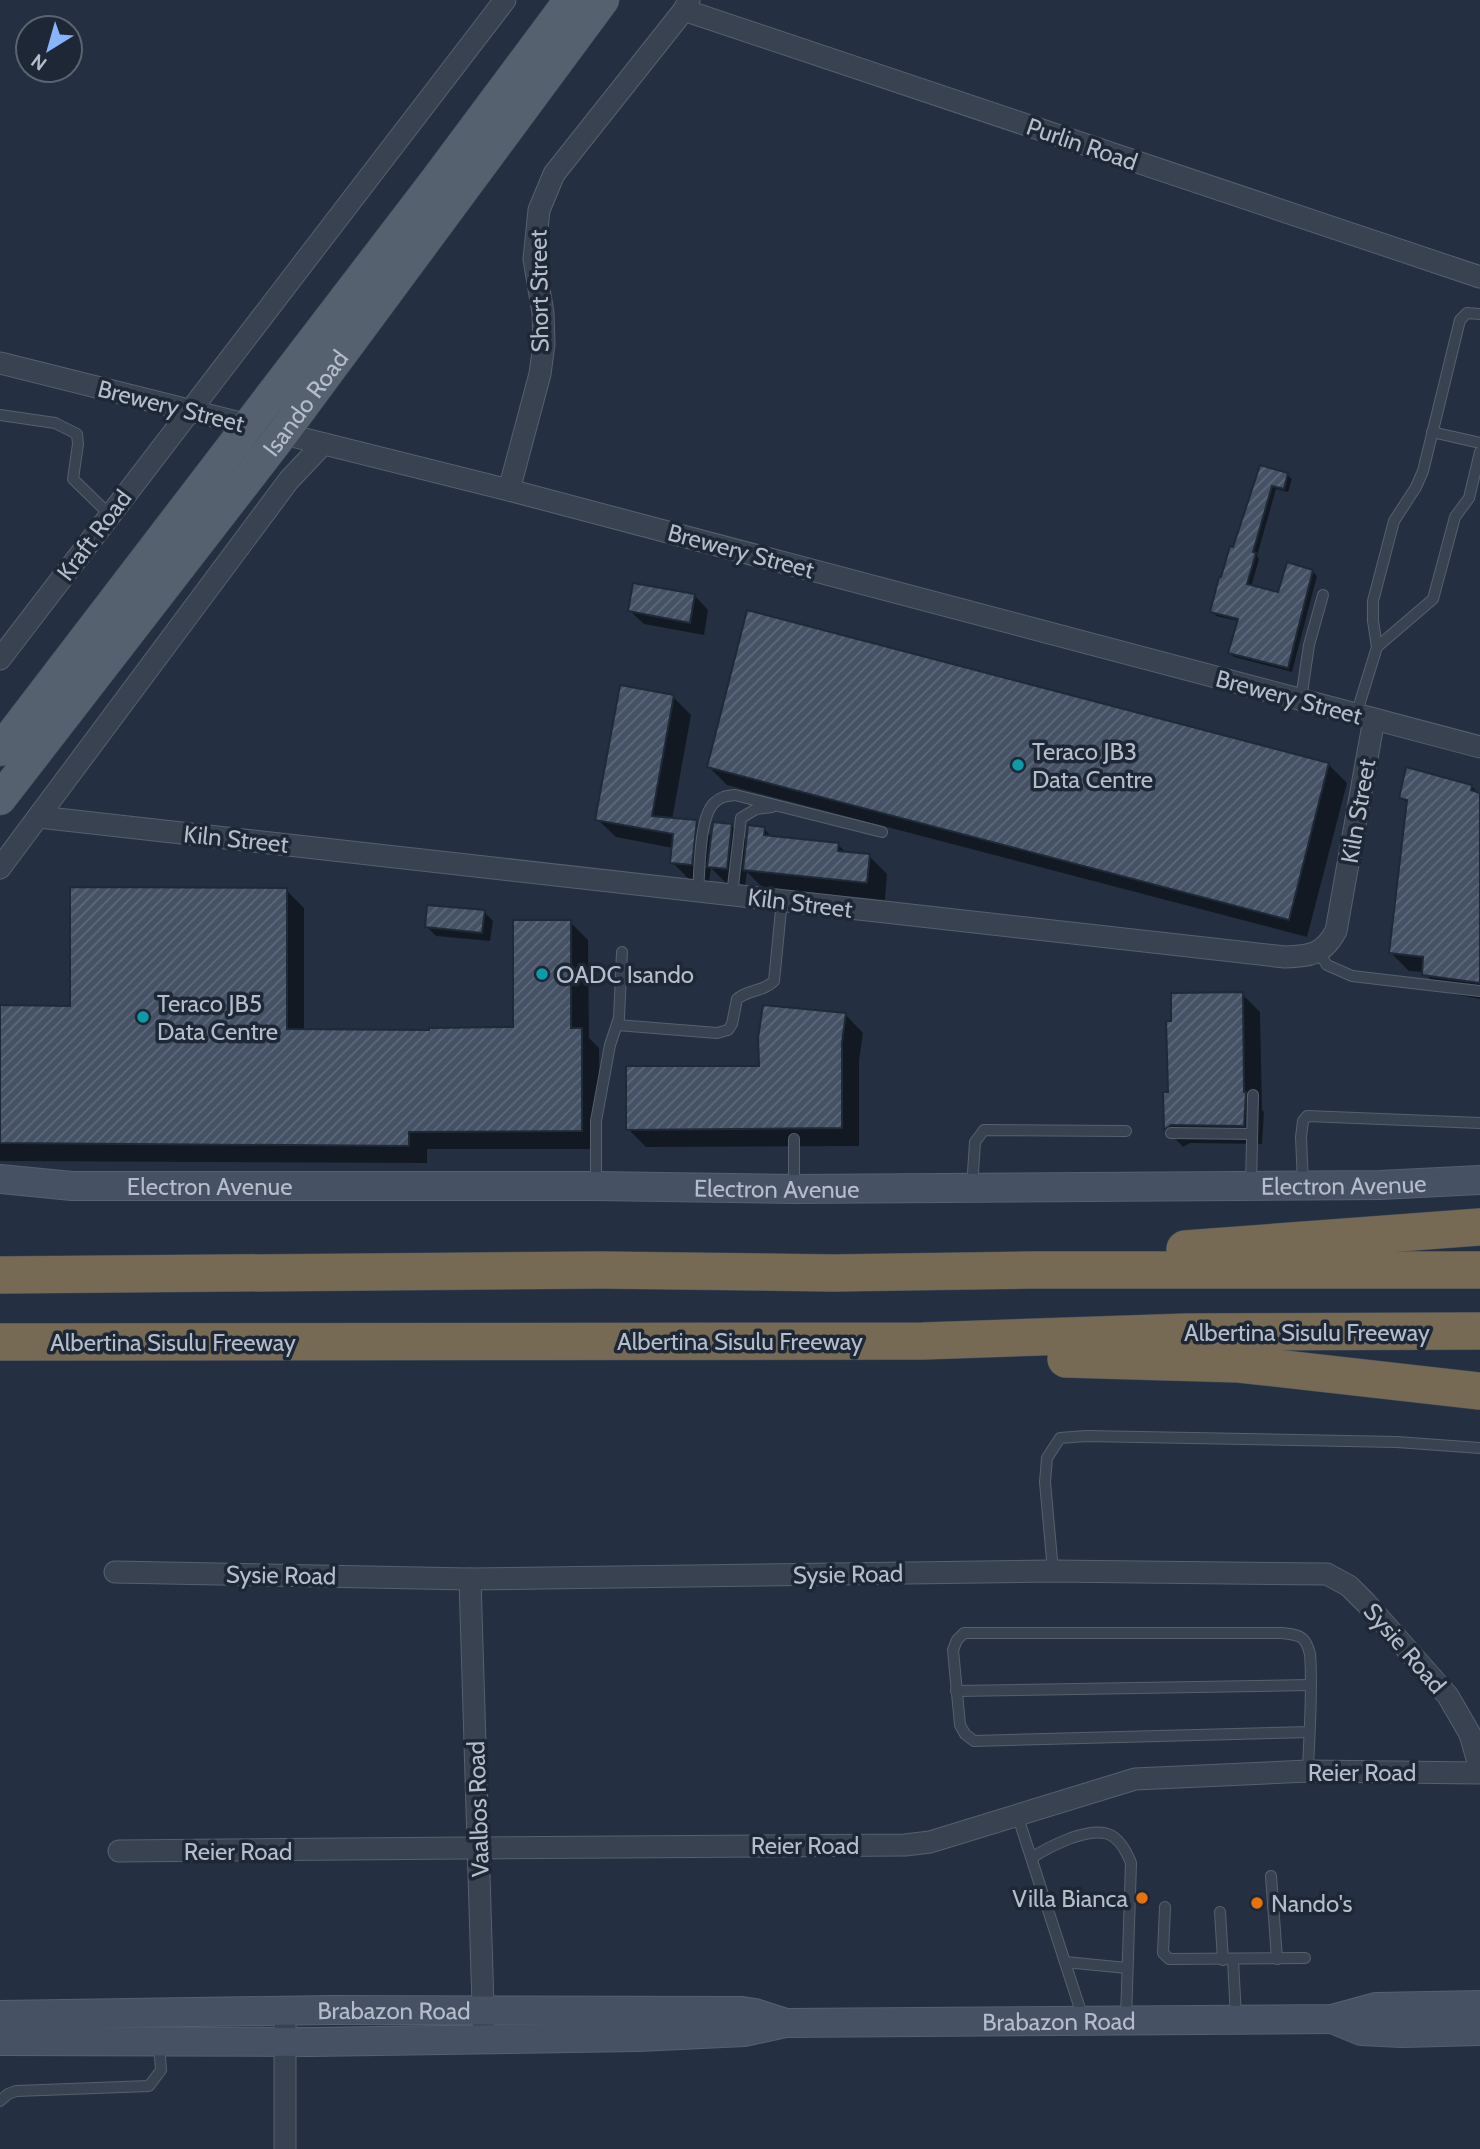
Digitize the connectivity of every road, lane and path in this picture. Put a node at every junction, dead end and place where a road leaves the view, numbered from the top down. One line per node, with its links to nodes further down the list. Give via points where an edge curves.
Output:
1 (505, 0): 8 (street)
2 (570, 0): 10 (main road, Isando Road)
3 (603, 0): 12 (main road, Isando Road)
4 (686, 5): 5 (street, Purlin Road); 16 (street, Short Street, via 554,174 539,210 534,259 544,344)
5 (1480, 277)
6 (1480, 314): 11 (lane, via 1467,313 1460,320)
7 (0, 363): 8 (street, Brewery Street)
8 (189, 412): 10 (street, Brewery Street); 17 (street, Kraft Road)
9 (0, 415): 17 (lane, via 55,423 77,434 73,479)
10 (247, 424): 12 (street, Brewery Street); 24 (main road, Isando Road)
11 (1432, 432): 13 (lane); 19 (lane, via 1420,479 1394,521 1373,601)
12 (282, 433): 14 (street, Brewery Street); 25 (main road, Isando Road)
13 (1480, 443)
14 (323, 444): 16 (street, Brewery Street); 27 (street, via 289,480)
15 (1480, 452): 19 (lane, via 1471,493 1455,517 1433,599)
16 (509, 490): 21 (street, Brewery Street)
17 (110, 515): 20 (street, Kraft Road)
18 (1323, 594): 21 (lane)
19 (1377, 647): 22 (lane)
20 (0, 659)
21 (1301, 699): 22 (street, Brewery Street)
22 (1365, 717): 23 (street, Brewery Street); 33 (street, Kiln Street, via 1339,919 1331,939)
23 (1480, 747)
24 (0, 750)
25 (0, 799)
26 (778, 806): 28 (lane); 30 (lane, via 735,795 716,801 705,821); 31 (lane, via 741,817)
27 (39, 817): 29 (street); 30 (street, Kiln Street)
28 (882, 832)
29 (0, 868)
30 (698, 891): 31 (street, Kiln Street)
31 (732, 895): 32 (street, Kiln Street)
32 (782, 900): 33 (street, Kiln Street, via 1284,957); 36 (lane, via 774,981 737,999 728,1030 716,1033)
33 (1318, 951): 35 (lane, via 1327,965 1352,976)
34 (622, 952): 36 (lane)
35 (1480, 990)
36 (617, 1025): 46 (lane, via 596,1121)
37 (1253, 1095): 41 (lane)
38 (1480, 1123): 48 (lane, via 1307,1116 1301,1137)
39 (1126, 1131): 49 (lane, via 984,1130 975,1142)
40 (1171, 1133): 41 (lane)
41 (1252, 1134): 47 (lane)
42 (794, 1139): 50 (lane)
43 (0, 1179): 45 (main road, Electron Avenue)
44 (1480, 1180): 48 (main road, Electron Avenue)
45 (72, 1186): 46 (main road, Electron Avenue); 51 (main road, Electron Avenue)
46 (596, 1186): 50 (main road, Electron Avenue)
47 (1251, 1186): 48 (main road, Electron Avenue); 49 (main road, Electron Avenue)
48 (1304, 1186)
49 (972, 1188): 50 (main road, Electron Avenue)
50 (794, 1189)
51 (0, 1198)
52 (1480, 1227): 53 (highway, via 1166,1251)
53 (1031, 1269): 54 (highway); 55 (highway)
54 (1480, 1270)
55 (0, 1275)
56 (1480, 1331): 57 (highway, Albertina Sisulu Freeway, via 1188,1332)
57 (923, 1341): 58 (highway, Albertina Sisulu Freeway); 59 (highway, via 976,1356 1240,1364)
58 (0, 1342)
59 (1480, 1391)
60 (1480, 1448): 61 (lane, via 1397,1442 1060,1438 1047,1458 1045,1482)
61 (1053, 1571): 63 (street, Sysie Road); 68 (street, Sysie Road, via 1327,1574 1339,1579 1379,1616 1452,1702 1470,1734)
62 (115, 1572): 63 (street, Sysie Road)
63 (470, 1579): 70 (street, Vaalbos Road)
64 (1309, 1685): 65 (lane); 65 (lane, via 1310,1651 1296,1635 964,1633 953,1650); 66 (lane)
65 (956, 1691): 66 (lane, via 960,1725 974,1741)
66 (1309, 1732): 67 (lane)
67 (1308, 1771): 68 (street, Reier Road); 69 (street, Reier Road, via 1135,1779)
68 (1480, 1771)
69 (1017, 1814): 70 (street, Reier Road, via 930,1842 905,1845); 72 (lane)
70 (480, 1849): 71 (street, Reier Road); 85 (street, Vaalbos Road)
71 (119, 1851)
72 (1031, 1858): 81 (lane); 82 (lane, via 1048,1846 1087,1833 1101,1831 1118,1839 1131,1863)
73 (1271, 1876): 76 (lane)
74 (1306, 1904): 76 (lane)
75 (1165, 1907): 80 (lane, via 1166,1957)
76 (1273, 1907): 79 (lane)
77 (1220, 1912): 80 (lane)
78 (1305, 1958): 79 (lane)
79 (1277, 1959): 80 (lane)
80 (1228, 1960): 90 (lane)
81 (1065, 1962): 82 (lane); 91 (lane)
82 (1127, 1968): 89 (lane)
83 (1480, 1995): 88 (street)
84 (285, 2010): 85 (main road, Brabazon Road); 86 (main road, Brabazon Road); 96 (street)
85 (484, 2010): 92 (main road, Brabazon Road, via 742,2011); 93 (street, Vaalbos Road)
86 (164, 2011): 87 (main road, Brabazon Road); 95 (main road)
87 (0, 2015)
88 (1480, 2018): 90 (main road, Brabazon Road, via 1376,2007 1332,2020)
89 (1126, 2020): 90 (main road, Brabazon Road); 91 (main road, Brabazon Road)
90 (1236, 2020)
91 (1083, 2021): 92 (main road, Brabazon Road)
92 (785, 2023): 93 (main road, Brabazon Road, via 722,2034)
93 (484, 2039): 96 (main road, Brabazon Road)
94 (0, 2041): 95 (main road, Brabazon Road)
95 (162, 2041): 96 (main road, Brabazon Road); 97 (lane, via 162,2070 149,2086 16,2091)
96 (284, 2041): 98 (street)
97 (0, 2101)
98 (285, 2149)

